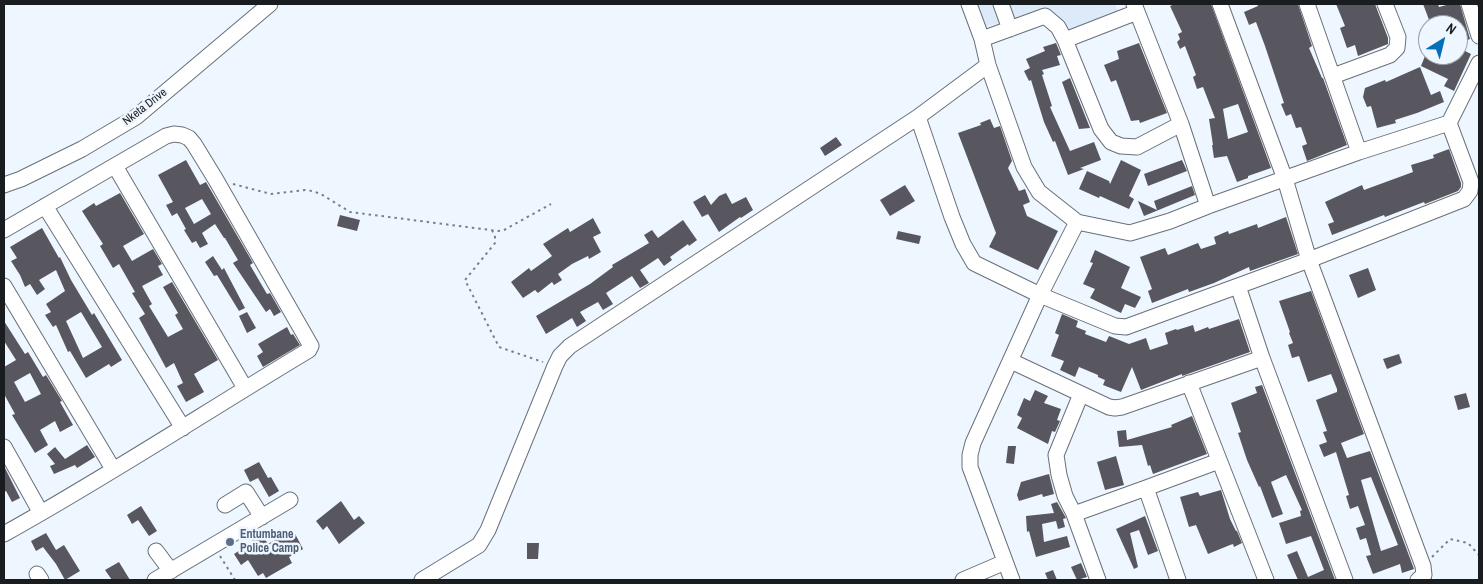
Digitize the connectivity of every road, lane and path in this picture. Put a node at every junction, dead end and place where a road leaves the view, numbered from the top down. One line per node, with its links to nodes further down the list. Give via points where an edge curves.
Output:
1 (270, 4): 23 (street, Nketa Drive, via 136,117 82,150)
2 (968, 4): 11 (street)
3 (1001, 4): 9 (street)
4 (1220, 4): 21 (street)
5 (1307, 4): 15 (street)
6 (1385, 4): 15 (street, via 1398,37 1397,48 1390,55)
7 (1469, 4): 10 (street)
8 (1135, 8): 12 (street); 18 (street)
9 (1010, 29): 11 (street); 12 (street, via 1045,16 1058,27)
10 (1479, 36)
11 (982, 39): 14 (street)
12 (1065, 40): 18 (street, via 1101,129 1111,142 1137,147)
13 (1479, 63): 17 (street)
14 (988, 65): 16 (street); 27 (street, via 1024,167 1039,192)
15 (1333, 76): 19 (street)
16 (918, 117): 33 (street, via 952,217 974,263); 36 (street, via 586,335 560,356)
17 (1449, 123): 19 (street); 30 (street, via 1471,182 1470,191 1464,199)
18 (1181, 124): 26 (street)
19 (1359, 152): 21 (street)
20 (115, 166): 22 (street, via 166,136 182,135 194,144); 25 (street); 38 (street)
21 (1285, 179): 26 (street); 30 (street)
22 (216, 180): 29 (path, via 270,194 312,191 350,212); 38 (street, via 311,346)
23 (4, 185)
24 (551, 204): 29 (path, via 504,230)
25 (45, 206): 28 (street); 40 (street)
26 (1208, 206): 27 (street, via 1170,222 1130,233)
27 (1077, 222): 33 (street)
28 (4, 230)
29 (492, 230): 36 (path, via 495,243 465,280 499,347)
30 (1309, 260): 32 (street); 56 (street)
31 (4, 286): 43 (street)
32 (1238, 286): 33 (street, via 1126,327 1115,326); 34 (street)
33 (1040, 296): 35 (street)
34 (1262, 358): 37 (street); 65 (street)
35 (1011, 360): 39 (street); 54 (street, via 970,455 970,466)
36 (555, 366): 59 (street, via 479,545)
37 (1189, 382): 39 (street, via 1115,408); 42 (street)
38 (245, 388): 40 (street)
39 (1081, 394): 48 (street, via 1056,455 1065,496)
40 (183, 428): 43 (street)
41 (4, 447): 47 (street)
42 (1219, 461): 44 (street); 64 (street)
43 (113, 469): 47 (street)
44 (1146, 488): 48 (street); 63 (street)
45 (290, 500): 49 (street)
46 (225, 505): 49 (street, via 246,492)
47 (41, 513): 50 (street)
48 (1074, 514): 62 (street)
49 (262, 517): 51 (street)
50 (4, 534)
51 (214, 546): 55 (street); 58 (path)
52 (156, 551): 55 (street)
53 (1479, 555): 56 (path, via 1468,543 1450,539)
54 (1006, 562): 60 (street); 61 (street)
55 (171, 571): 57 (street)
56 (1421, 573)
57 (156, 580)
58 (235, 580)
59 (422, 580)
60 (963, 580)
61 (1012, 580)
62 (1098, 580)
63 (1178, 580)
64 (1266, 580)
65 (1345, 580)

